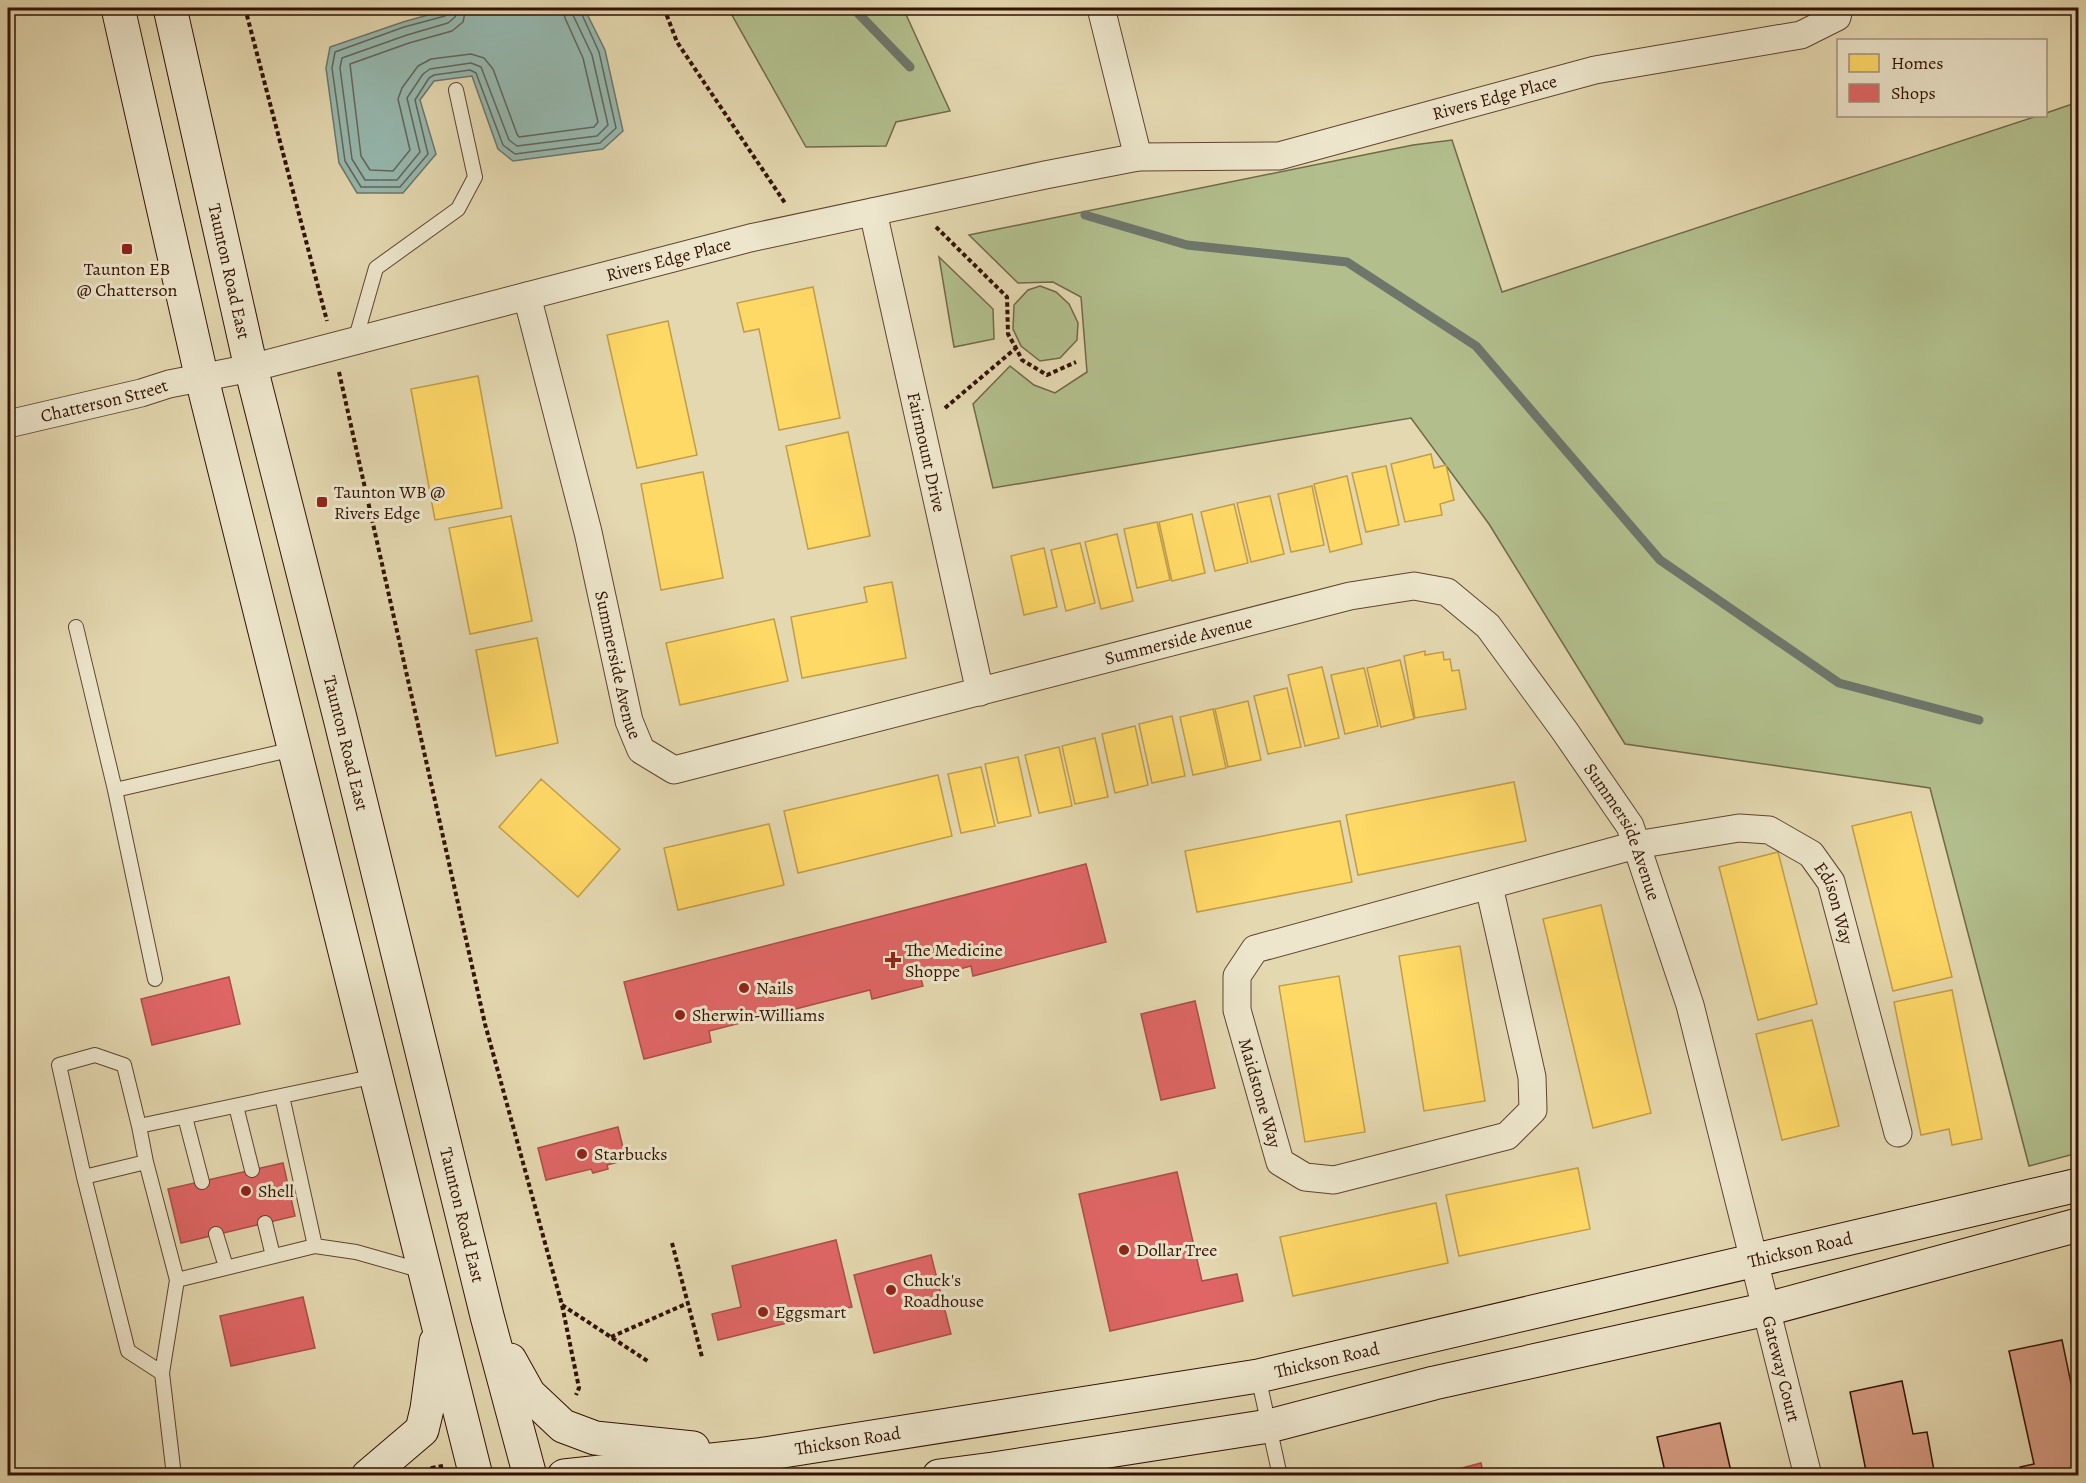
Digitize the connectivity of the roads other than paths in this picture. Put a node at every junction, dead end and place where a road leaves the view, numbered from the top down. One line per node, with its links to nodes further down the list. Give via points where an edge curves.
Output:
1 (118, 8): 11 (main road)
2 (170, 8): 10 (main road, Taunton Road East)
3 (1101, 8): 6 (street)
4 (1839, 8): 6 (street, Rivers Edge Place, via 1837,16 1801,35 1595,70 1279,156)
5 (456, 90): 9 (lane, via 475,177 458,209 376,268)
6 (1138, 157): 7 (street, Rivers Edge Place)
7 (873, 212): 8 (street, Rivers Edge Place, via 750,238); 14 (street, Fairmount Drive)
8 (527, 296): 9 (street, Rivers Edge Place); 14 (street, Summerside Avenue, via 588,532 628,721 641,750 674,770)
9 (344, 344): 10 (street, Rivers Edge Place)
10 (251, 368): 11 (street, Rivers Edge Place); 41 (main road, Taunton Road East)
11 (202, 379): 12 (street, Chatterson Street); 15 (main road)
12 (8, 424)
13 (76, 627): 16 (lane)
14 (980, 693): 17 (street, Summerside Avenue, via 1350,596 1414,586 1447,592 1488,626 1630,826)
15 (294, 749): 16 (lane); 20 (main road)
16 (115, 790): 19 (lane)
17 (1636, 845): 18 (street, Maidstone Way); 25 (street, Edison Way, via 1739,828 1769,830 1811,854 1831,882); 36 (street, Summerside Avenue, via 1690,1005)
18 (1489, 886): 18 (street, Maidstone Way, via 1256,949 1237,976 1237,1010 1280,1162 1305,1177 1334,1179 1507,1136 1533,1110 1532,1077)
19 (155, 979)
20 (376, 1076): 21 (lane); 38 (main road)
21 (282, 1096): 22 (lane); 34 (lane)
22 (236, 1106): 23 (lane); 27 (lane)
23 (185, 1117): 24 (lane); 29 (lane)
24 (139, 1126): 26 (lane); 28 (lane, via 124,1065 95,1055 59,1065)
25 (1898, 1133)
26 (146, 1162): 28 (lane); 39 (lane)
27 (252, 1170)
28 (84, 1177): 43 (lane, via 128,1351)
29 (202, 1182)
30 (2079, 1185): 36 (main road, Thickson Road)
31 (265, 1223): 35 (lane)
32 (2079, 1225): 40 (main road)
33 (216, 1234): 37 (lane)
34 (315, 1246): 35 (lane); 38 (lane, via 356,1252)
35 (273, 1256): 37 (lane)
36 (1755, 1262): 40 (street, Gateway Court); 44 (main road, Thickson Road)
37 (226, 1267): 39 (lane)
38 (425, 1272): 42 (main road)
39 (177, 1280): 43 (lane)
40 (1767, 1309): 45 (main road, via 1434,1383); 54 (street, Gateway Court)
41 (487, 1316): 46 (main road, via 529,1394 563,1426 595,1438); 50 (main road, Taunton Road East)
42 (438, 1325): 48 (main road, via 422,1430); 49 (main road)
43 (162, 1373): 47 (lane)
44 (1258, 1376): 45 (lane); 46 (main road, Thickson Road)
45 (1269, 1425): 52 (main road); 53 (lane)
46 (758, 1455): 51 (main road, Thickson Road)
47 (174, 1476)
48 (368, 1476)
49 (476, 1476)
50 (530, 1476)
51 (564, 1476)
52 (939, 1476)
53 (1280, 1476)
54 (1808, 1476)

